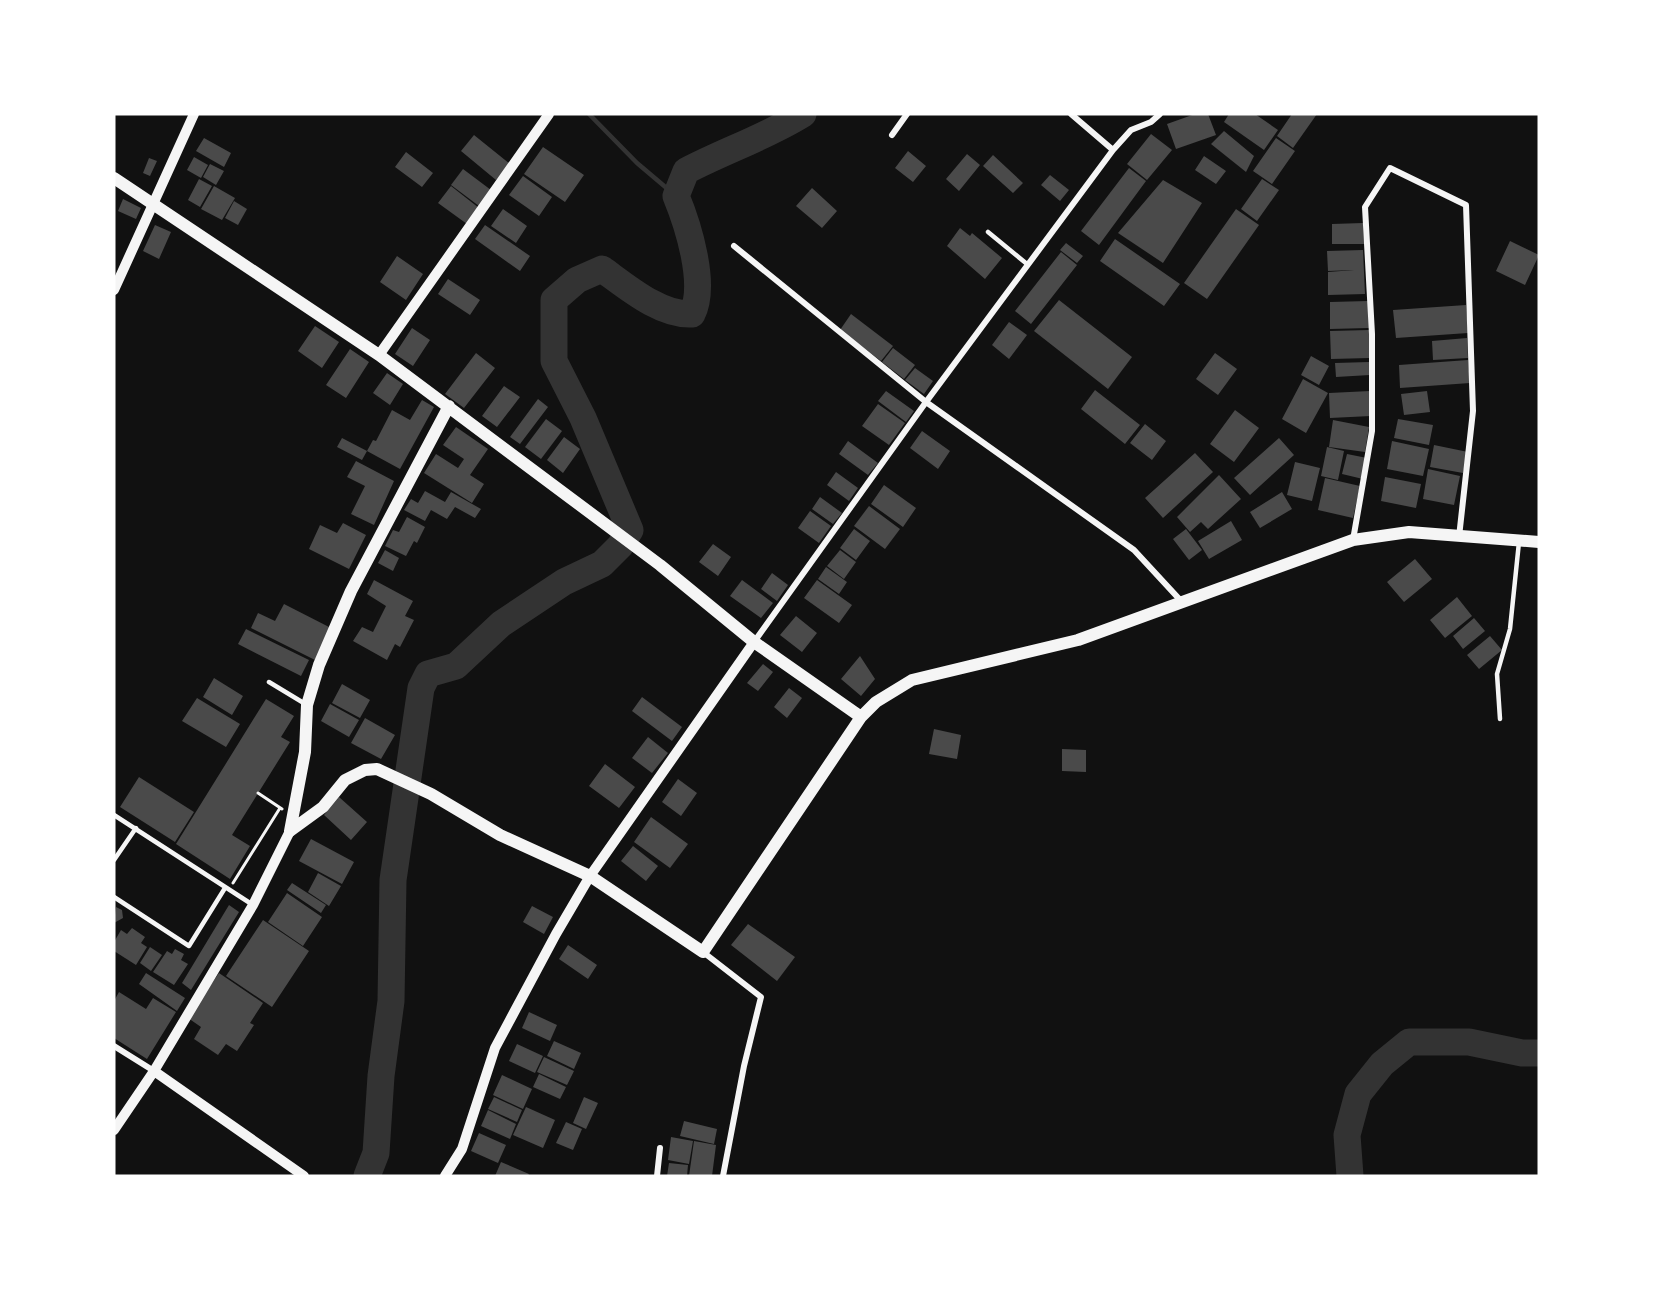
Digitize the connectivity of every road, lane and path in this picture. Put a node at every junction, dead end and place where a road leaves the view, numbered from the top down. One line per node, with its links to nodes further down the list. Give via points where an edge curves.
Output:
1 (194, 114): 9 (street)
2 (549, 114): 14 (street)
3 (907, 114): 6 (street)
4 (1071, 114): 7 (street)
5 (1160, 114): 7 (street, via 1131,130)
6 (892, 135)
7 (1113, 150): 12 (street)
8 (114, 178): 9 (main road)
9 (153, 205): 13 (street); 14 (main road)
10 (988, 232): 12 (lane)
11 (734, 246): 15 (street)
12 (1027, 264): 15 (street)
13 (114, 290)
14 (379, 355): 16 (main road)
15 (926, 402): 21 (street, via 1134,550); 22 (street)
16 (449, 406): 22 (main road, via 660,565); 24 (main road, via 351,591 319,665)
17 (1459, 537): 18 (main road, via 1409,532); 18 (street, via 1473,411 1466,205 1390,168 1365,207 1372,334 1372,431); 19 (main road)
18 (1353, 540): 21 (main road)
19 (1519, 541): 20 (main road); 26 (lane, via 1510,628 1497,674)
20 (1539, 542)
21 (1183, 602): 25 (main road, via 1078,640 912,680 876,702)
22 (754, 642): 25 (main road); 35 (street)
23 (269, 682): 24 (lane)
24 (307, 705): 31 (main road, via 305,752)
25 (861, 717): 39 (main road)
26 (1500, 719)
27 (258, 793): 29 (path)
28 (282, 798): 29 (path)
29 (280, 808): 31 (path); 36 (path)
30 (114, 815): 32 (lane)
31 (293, 816): 33 (main road)
32 (136, 828): 34 (lane); 36 (lane)
33 (290, 831): 35 (main road, via 323,807 345,780 377,769 431,794 500,835); 38 (street)
34 (114, 860)
35 (590, 876): 39 (main road); 45 (street, via 495,1048 462,1149)
36 (227, 889): 37 (lane, via 189,946); 38 (lane)
37 (114, 897)
38 (253, 905): 41 (street)
39 (703, 952): 47 (street, via 761,997)
40 (114, 1046): 41 (street)
41 (154, 1071): 42 (street); 44 (street)
42 (114, 1130)
43 (660, 1149): 46 (street)
44 (304, 1176)
45 (445, 1176)
46 (657, 1176)
47 (723, 1176)

